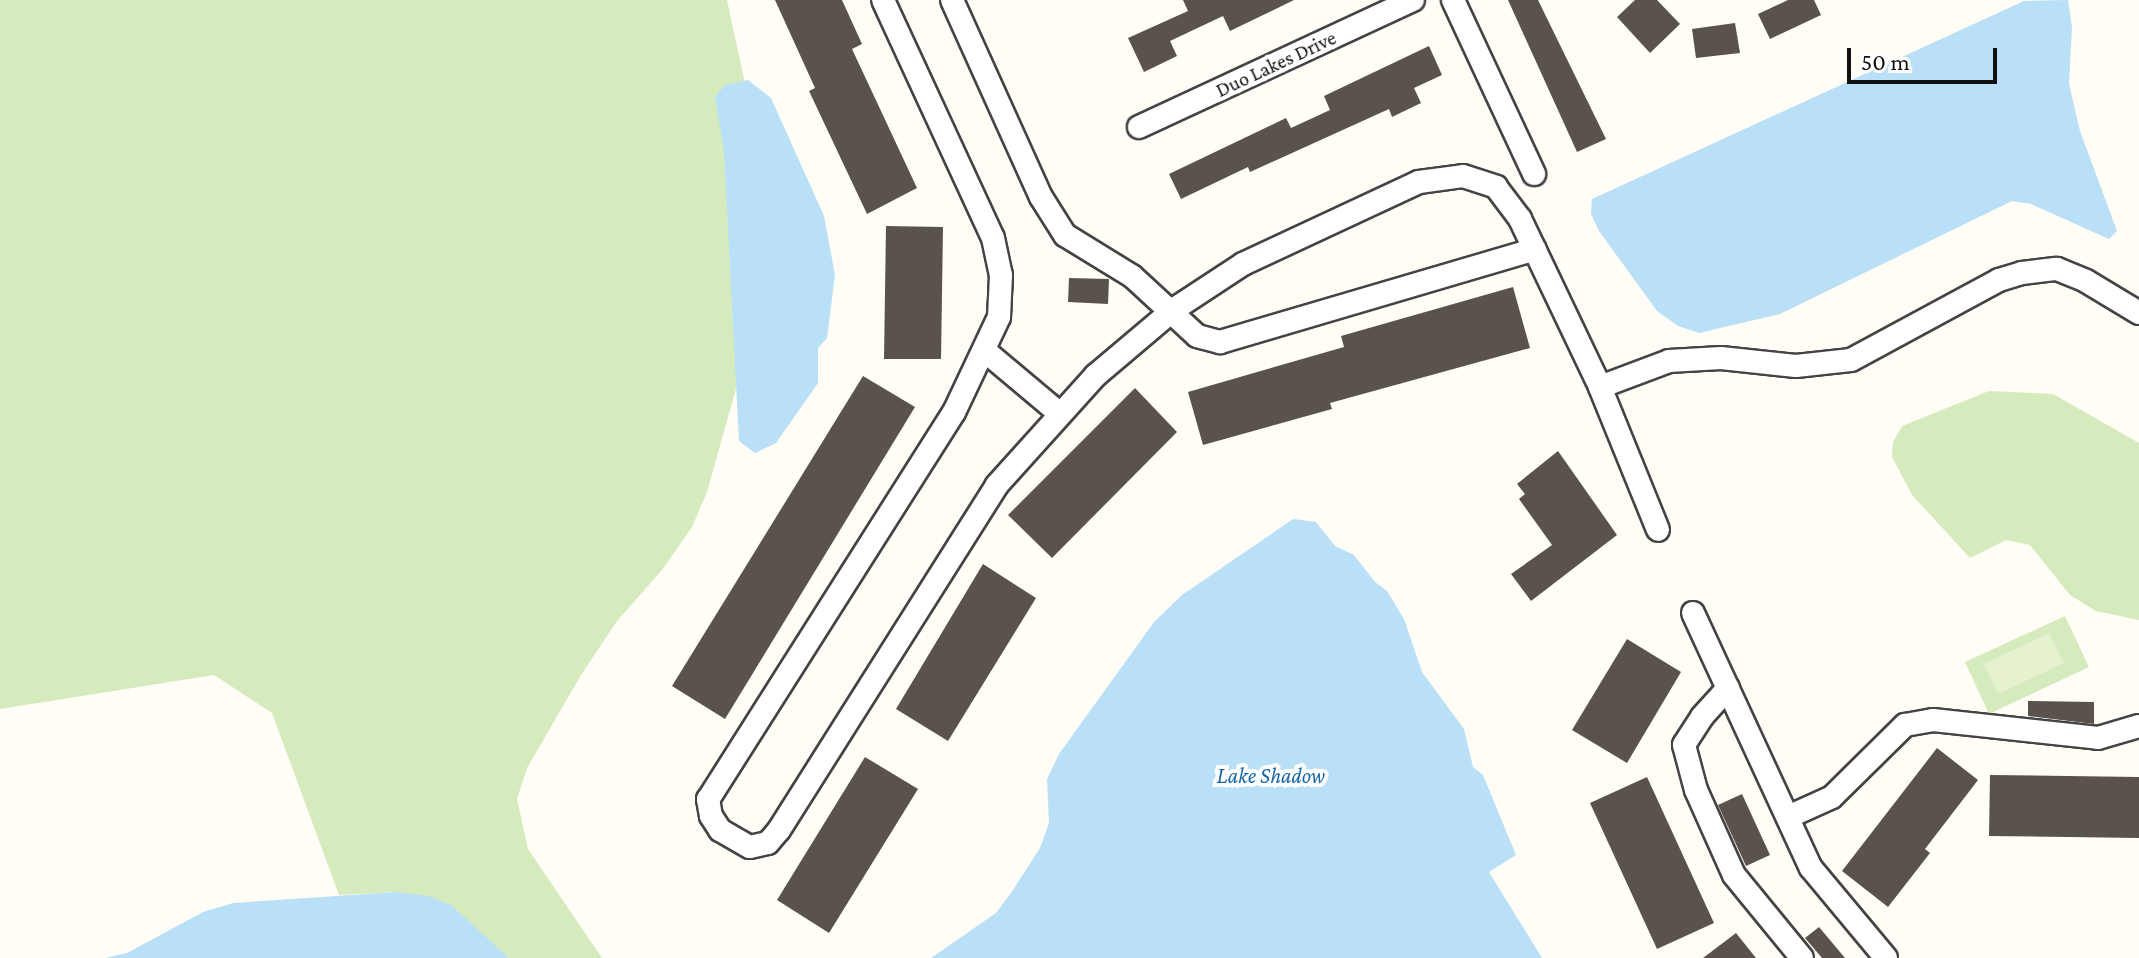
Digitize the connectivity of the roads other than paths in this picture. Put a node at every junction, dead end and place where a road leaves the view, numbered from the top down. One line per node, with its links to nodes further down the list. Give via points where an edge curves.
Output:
1 (883, 0): 10 (street, via 993,238 1001,275 999,317)
2 (952, 0): 8 (street, via 1041,197 1065,235 1132,276)
3 (1413, 0): 5 (street, Duo Lakes Drive)
4 (1453, 0): 6 (street)
5 (1139, 127)
6 (1534, 174)
7 (1535, 249): 8 (street, via 1220,342 1197,336); 8 (street, via 1496,187 1463,176 1419,182 1243,264); 11 (street)
8 (1173, 310): 12 (street)
9 (2139, 313): 11 (street, via 2057,269 2022,273 1999,280 1851,360 1796,366 1721,358 1669,361)
10 (985, 351): 12 (street); 12 (street, via 954,412 708,799 720,830 750,847 768,843 779,830 997,485)
11 (1600, 387): 13 (street)
12 (1059, 413)
13 (1658, 530)
14 (1693, 613): 15 (street)
15 (1728, 688): 17 (street); 18 (street, via 1684,745 1696,790 1734,875)
16 (2139, 726): 17 (street, via 2098,738 1933,720 1905,725 1832,797)
17 (1788, 817): 19 (street, via 1811,868)
18 (1802, 958)
19 (1886, 958)

